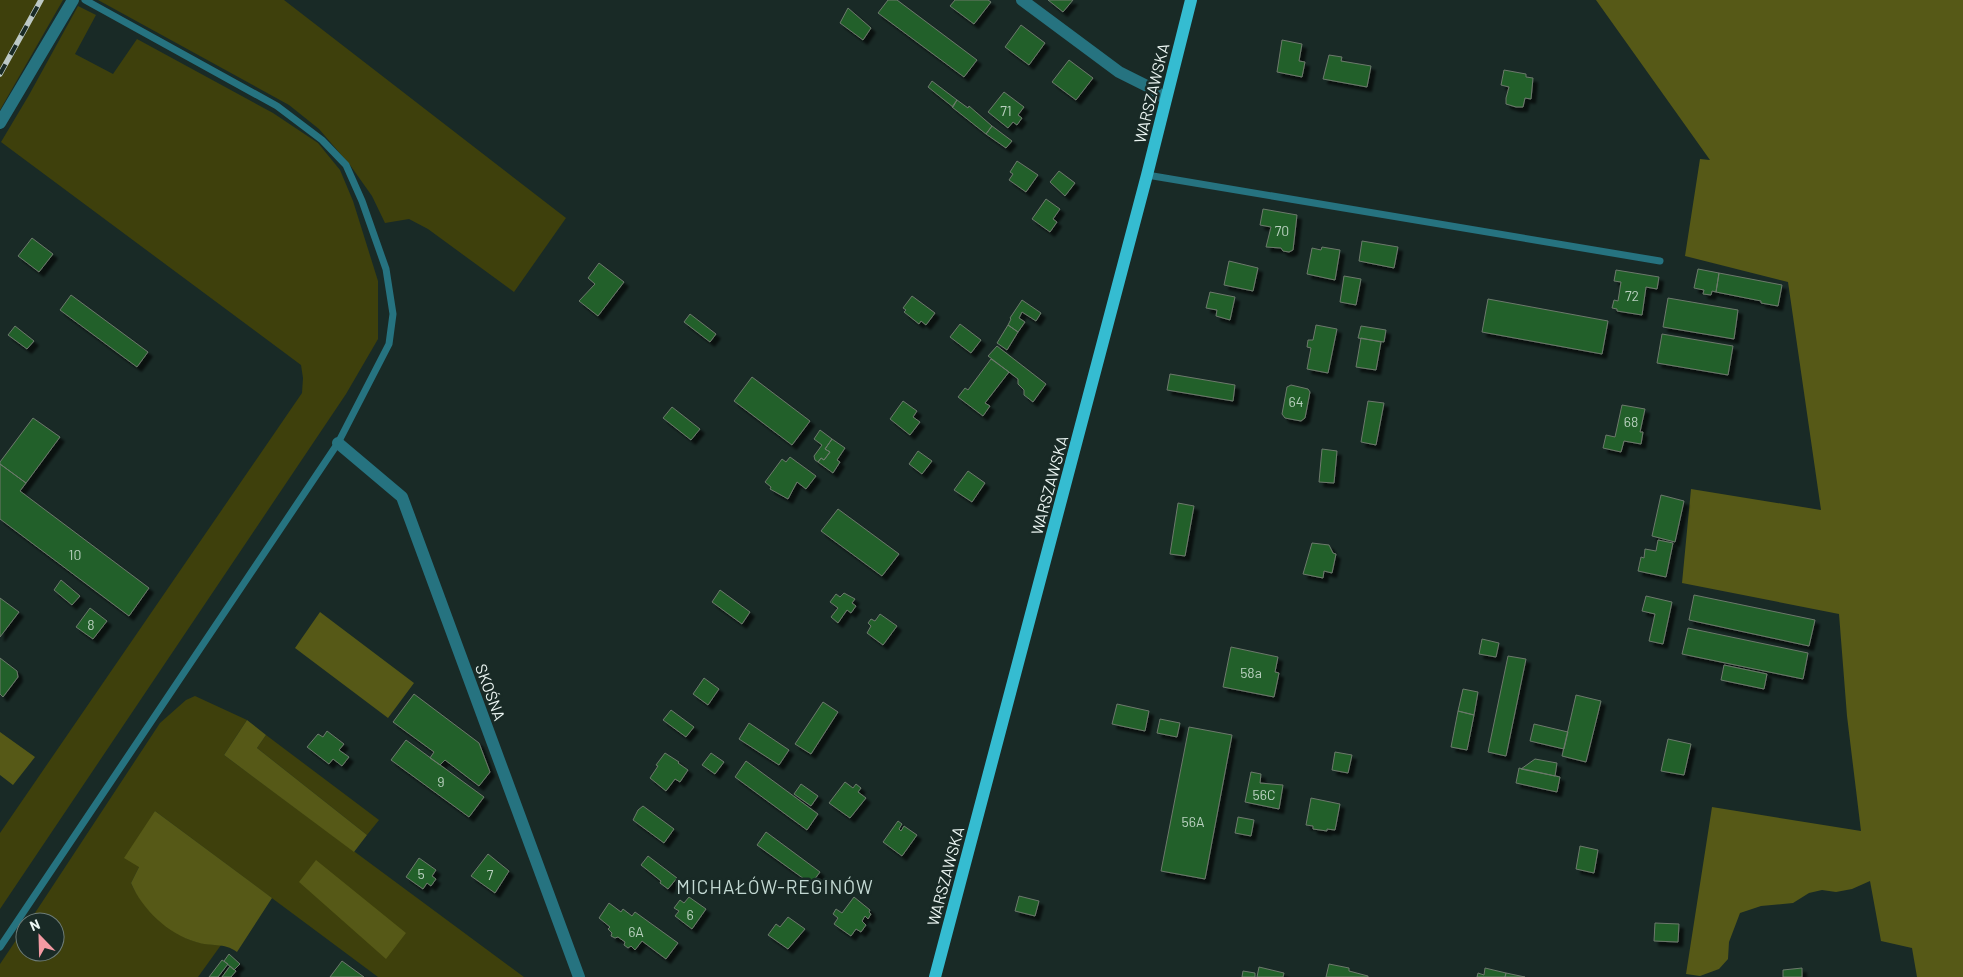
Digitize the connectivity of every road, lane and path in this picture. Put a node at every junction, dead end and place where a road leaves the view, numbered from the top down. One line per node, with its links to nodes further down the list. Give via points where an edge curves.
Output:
1 (73, 0): 6 (street)
2 (85, 0): 9 (lane, via 277,106 322,140 346,165 386,269 393,314 389,344)
3 (1022, 0): 5 (street, via 1119,72 1153,89)
4 (1191, 0): 5 (main road, WARSZAWSKA)
5 (1165, 99): 7 (main road, WARSZAWSKA)
6 (0, 123)
7 (1147, 175): 8 (lane); 12 (main road, WARSZAWSKA)
8 (1660, 261)
9 (338, 443): 10 (lane); 11 (street, SKOŚNA, via 402,497)
10 (0, 947)
11 (579, 977)
12 (935, 977)

